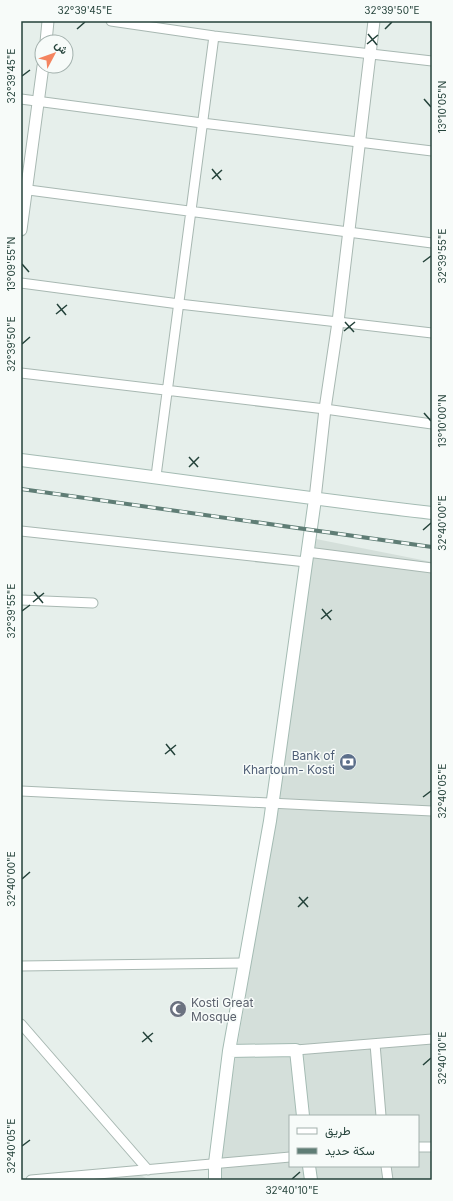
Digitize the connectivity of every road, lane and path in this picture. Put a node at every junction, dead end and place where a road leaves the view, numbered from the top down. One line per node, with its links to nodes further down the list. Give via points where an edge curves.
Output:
1 (48, 21): 4 (street)
2 (111, 21): 5 (street)
3 (374, 21): 6 (street)
4 (47, 34)
5 (214, 36): 6 (street); 11 (street)
6 (369, 54): 7 (street); 12 (street)
7 (432, 61)
8 (42, 74): 10 (street)
9 (21, 99): 10 (street)
10 (38, 101): 11 (street); 14 (street)
11 (202, 123): 12 (street); 15 (street)
12 (359, 142): 13 (street); 17 (street)
13 (432, 151)
14 (24, 189): 15 (street); 16 (street)
15 (191, 211): 17 (street); 20 (street)
16 (21, 230)
17 (349, 233): 18 (street); 21 (street)
18 (432, 243)
19 (21, 283): 20 (street)
20 (179, 304): 21 (street); 24 (street)
21 (338, 322): 22 (street); 25 (street)
22 (432, 333)
23 (21, 373): 24 (street)
24 (167, 390): 25 (street); 28 (street)
25 (325, 409): 26 (street); 29 (street)
26 (432, 424)
27 (21, 460): 28 (main road)
28 (156, 476): 29 (main road)
29 (315, 500): 30 (main road); 32 (main road)
30 (432, 513)
31 (21, 531): 32 (street)
32 (307, 557): 33 (street); 37 (main road)
33 (432, 568)
34 (21, 600): 35 (street)
35 (93, 603)
36 (21, 790): 37 (street)
37 (272, 802): 38 (street); 39 (main road)
38 (432, 811)
39 (244, 963): 40 (street); 44 (main road)
40 (21, 966)
41 (21, 1024): 54 (street)
42 (432, 1039): 43 (street)
43 (375, 1044): 45 (street); 47 (street)
44 (229, 1050): 45 (main road); 51 (main road)
45 (296, 1050): 46 (main road)
46 (304, 1115)
47 (381, 1115)
48 (419, 1147): 49 (street)
49 (432, 1147)
50 (289, 1157): 51 (street)
51 (215, 1163): 54 (street); 56 (main road)
52 (309, 1167): 57 (main road)
53 (386, 1167): 58 (street)
54 (148, 1170): 55 (street)
55 (31, 1180)
56 (215, 1180)
57 (311, 1180)
58 (388, 1180)

